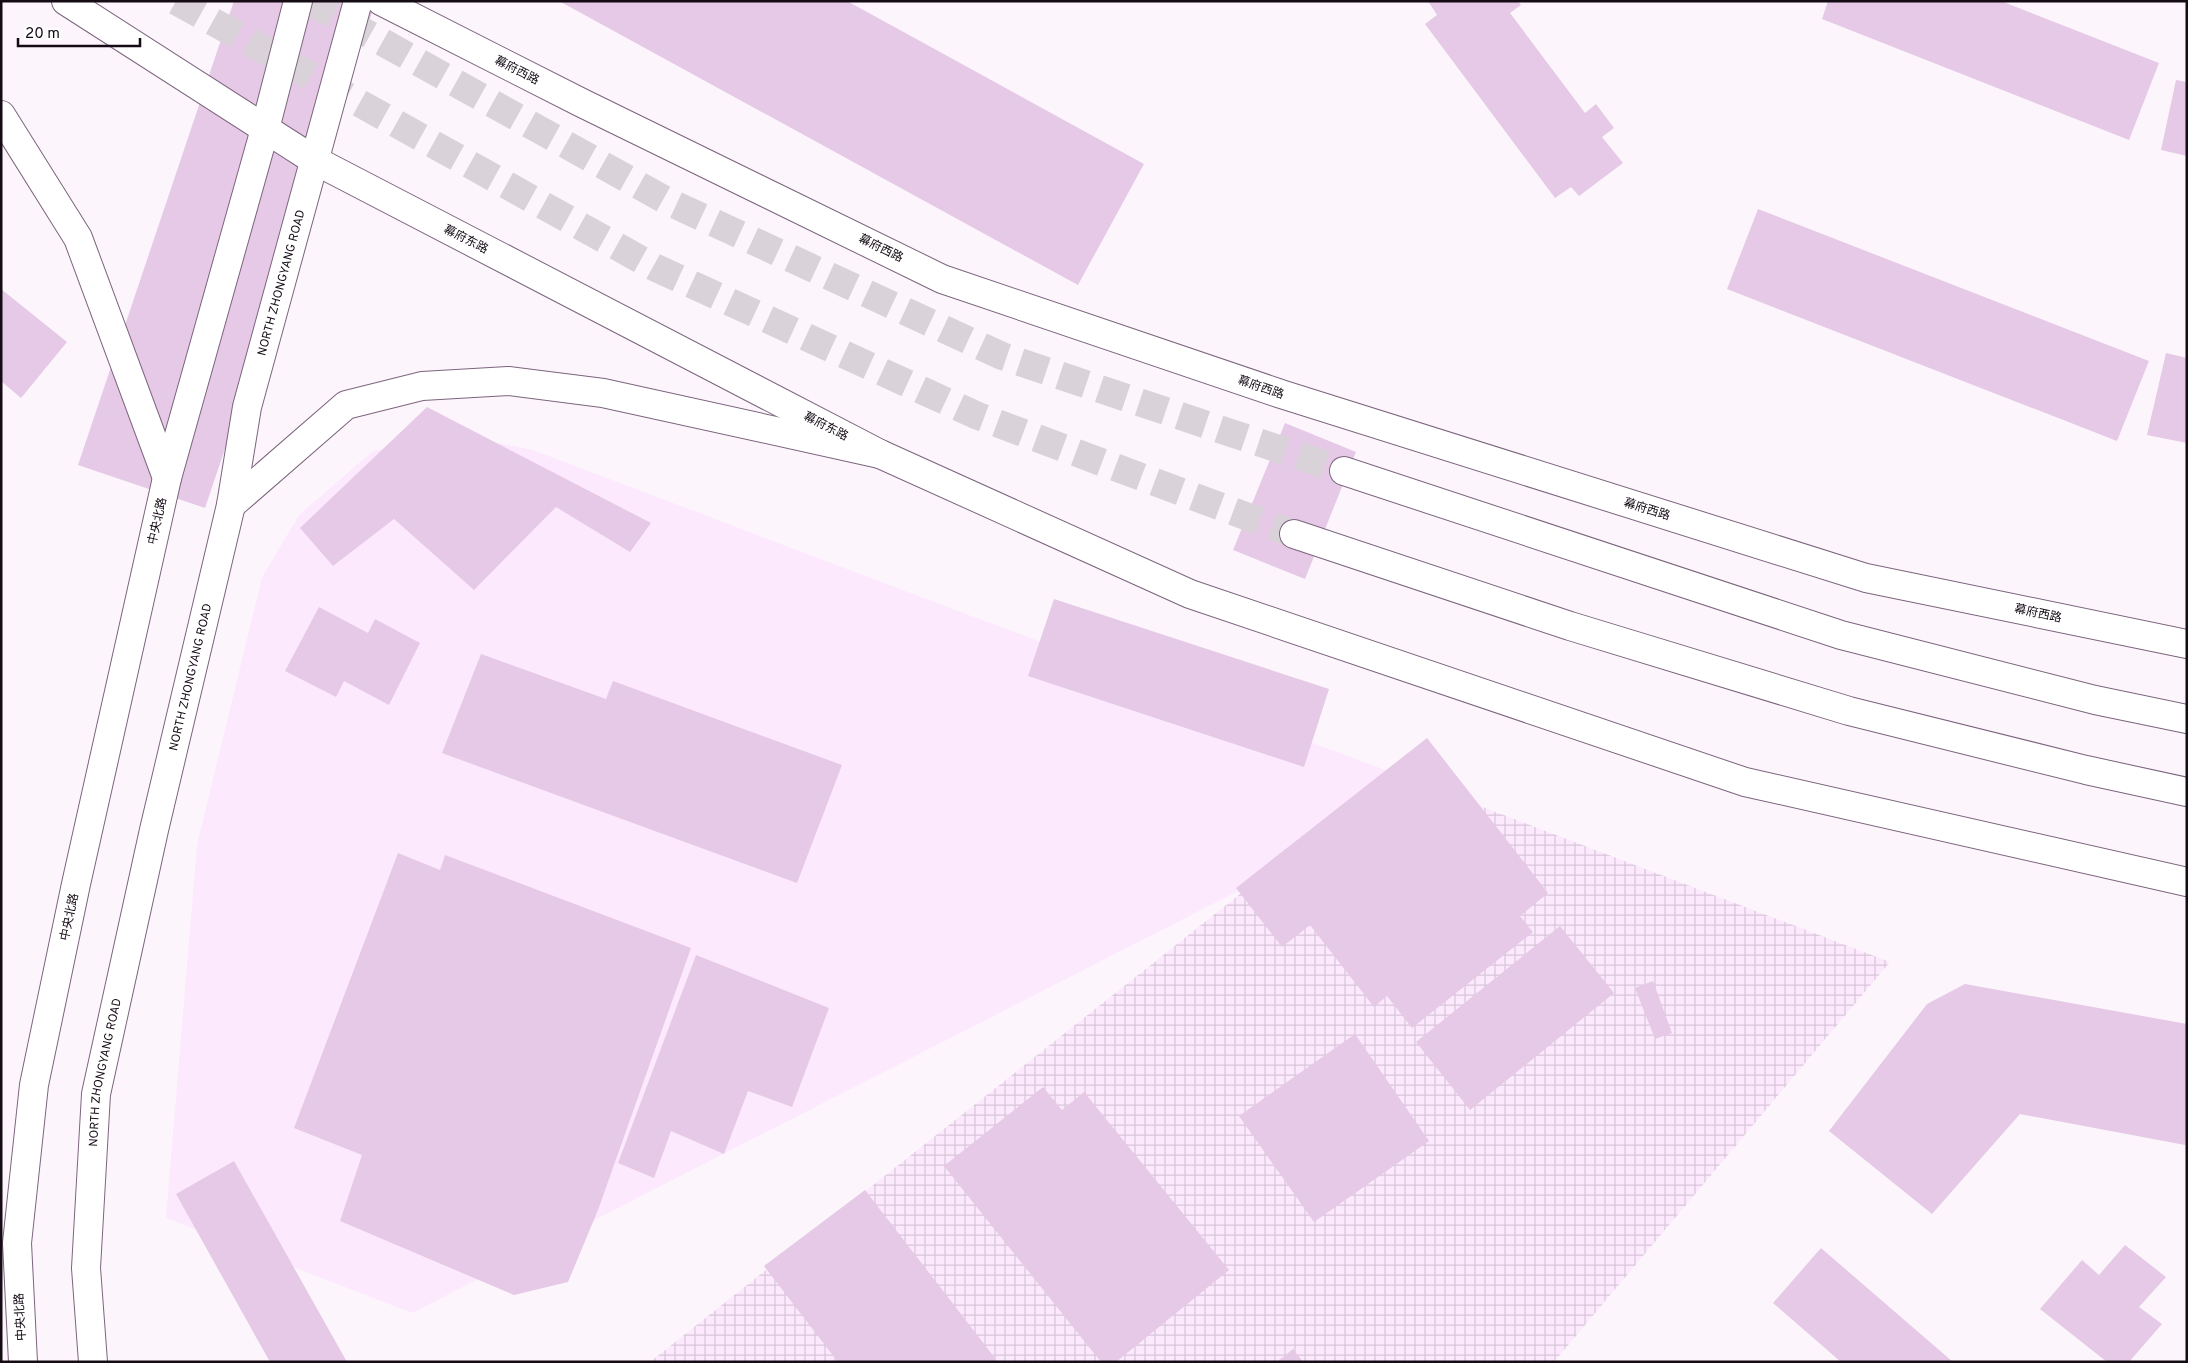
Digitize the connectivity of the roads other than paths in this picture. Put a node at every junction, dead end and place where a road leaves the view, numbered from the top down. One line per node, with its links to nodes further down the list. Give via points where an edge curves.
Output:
1 (66, 1): 6 (main road, 幕府东路)
2 (298, 1): 6 (main road)
3 (358, 1): 7 (main road, NORTH ZHONGYANG ROAD)
4 (381, 1): 13 (main road, 幕府西路, via 942,279 1281,394 1866,578)
5 (1, 115): 10 (main road, via 78,238)
6 (265, 129): 7 (main road, 幕府东路); 10 (main road)
7 (314, 160): 8 (main road, 幕府东路); 11 (main road, NORTH ZHONGYANG ROAD, via 247,407)
8 (880, 454): 11 (main road, via 603,393 508,381 422,386 346,405); 16 (main road, via 1190,594 1745,782)
9 (1344, 472): 14 (main road, via 1842,635 2095,700)
10 (167, 478): 17 (main road, 中央北路, via 34,1085 17,1243)
11 (230, 505): 18 (main road, NORTH ZHONGYANG ROAD, via 96,1094 86,1268)
12 (1294, 534): 15 (main road, via 1570,626 1849,711)
13 (2187, 644)
14 (2187, 719)
15 (2187, 792)
16 (2187, 882)
17 (22, 1362)
18 (93, 1362)

